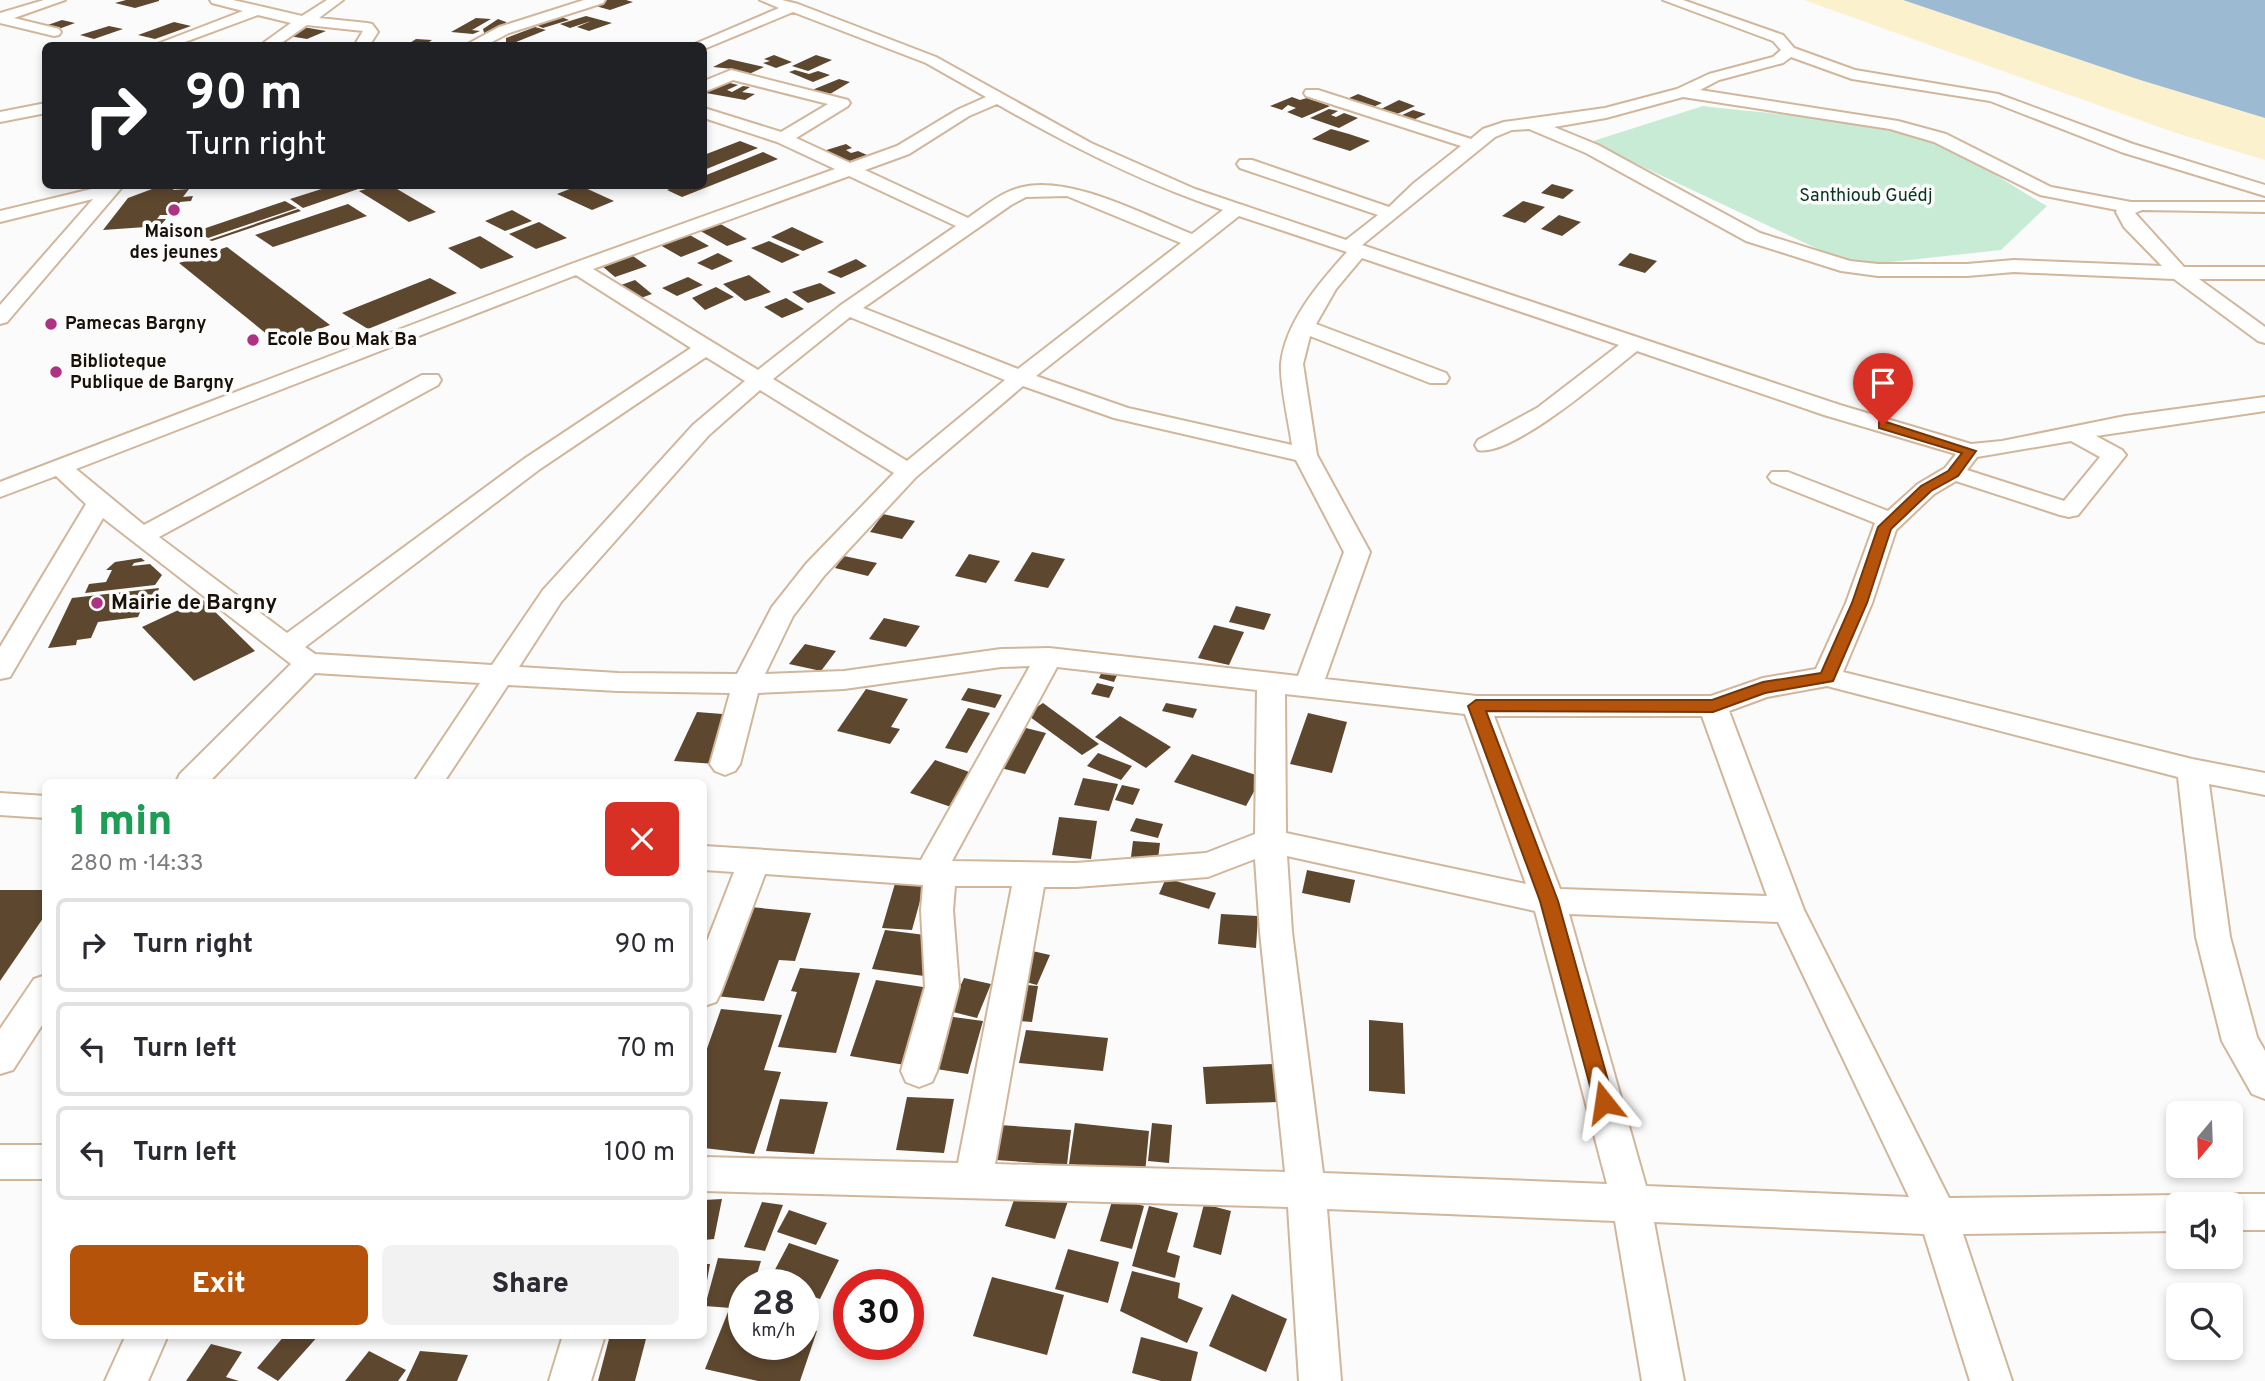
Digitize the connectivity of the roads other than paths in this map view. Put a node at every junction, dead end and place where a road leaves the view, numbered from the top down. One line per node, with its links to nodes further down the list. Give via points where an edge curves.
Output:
1 (58, 0): 9 (street)
2 (217, 0): 8 (street)
3 (336, 0): 10 (street)
4 (598, 0): 15 (street)
5 (767, 0): 7 (street)
6 (1670, 0): 17 (street, via 1778,38)
7 (793, 7): 16 (street); 21 (street, via 931,60)
8 (256, 11): 10 (street); 12 (street)
9 (0, 18): 11 (street)
10 (305, 21): 13 (street); 14 (street, via 367,27 371,32)
11 (54, 32)
12 (170, 42)
13 (272, 42)
14 (364, 42)
15 (479, 42)
16 (707, 42)
17 (1789, 51): 19 (street, via 1778,60 1714,77); 32 (street, via 1852,74 2014,103 2104,140)
18 (707, 86): 26 (street, via 731,75 842,104)
19 (1683, 92): 25 (street, via 1606,113); 33 (street, via 1892,124 1940,138 2046,191)
20 (1312, 93): 27 (street)
21 (998, 98): 29 (street, via 963,113 903,150); 35 (street, via 1085,147)
22 (42, 101): 24 (street)
23 (707, 114): 26 (street)
24 (8, 115)
25 (1530, 123): 27 (street, via 1489,133); 42 (street, via 1592,149 1753,237 1848,267 1967,270 2014,266)
26 (783, 138): 29 (street)
27 (1474, 145): 36 (street)
28 (1246, 164): 36 (street)
29 (851, 169): 38 (street); 41 (street)
30 (105, 189): 37 (street)
31 (110, 189): 45 (street)
32 (2265, 191)
33 (2131, 207): 34 (street); 42 (street, via 2125,212 2131,223)
34 (2265, 207)
35 (1235, 210): 39 (street); 40 (street)
36 (1392, 214): 40 (street)
37 (0, 217)
38 (970, 226): 39 (street, via 1023,192 1055,189); 44 (street)
39 (1195, 242): 50 (street)
40 (1353, 248): 46 (street); 48 (street)
41 (578, 268): 49 (street); 59 (street)
42 (2179, 273): 43 (street); 47 (street)
43 (2265, 273)
44 (848, 309): 50 (street); 52 (street)
45 (0, 318)
46 (1304, 326): 51 (street); 58 (street, via 1292,364)
47 (2265, 337)
48 (1634, 343): 56 (street, via 1545,413); 57 (street)
49 (704, 349): 52 (street); 67 (street, via 532,464)
50 (1020, 378): 58 (street, via 1122,413); 60 (street)
51 (1438, 378)
52 (760, 379): 60 (street); 70 (street, via 701,430 561,586)
53 (430, 380): 66 (street)
54 (2265, 404): 55 (street)
55 (2074, 433): 57 (street); 61 (street, via 2114,455 2069,510)
56 (1486, 445)
57 (1970, 451): 61 (street)
58 (1305, 455): 74 (street, via 1356,552)
59 (61, 468): 63 (street); 64 (street)
60 (908, 472): 73 (street, via 781,613)
61 (1953, 474): 65 (street, via 1926,489)
62 (1780, 477): 65 (street)
63 (0, 490)
64 (99, 502): 66 (street); 69 (street)
65 (1891, 521): 71 (street)
66 (142, 536): 67 (street)
67 (297, 655): 70 (street); 79 (street)
68 (1049, 657): 72 (street); 73 (street, via 1002,658 844,680); 87 (street)
69 (0, 670)
70 (499, 675): 73 (street); 80 (street)
71 (1827, 677): 76 (street, via 1763,688); 78 (street)
72 (1271, 682): 74 (street); 84 (street)
73 (746, 684): 77 (street)
74 (1308, 687): 75 (street)
75 (1476, 706): 76 (street); 89 (street)
76 (1713, 706): 90 (street)
77 (725, 764)
78 (2192, 770): 81 (street); 95 (street, via 2213,937 2240,1041)
79 (194, 779)
80 (431, 779)
81 (2265, 784)
82 (0, 804): 83 (street)
83 (42, 807)
84 (1270, 841): 88 (street, via 1208,864 1076,875); 89 (street); 100 (street)
85 (707, 858): 86 (street)
86 (754, 860): 87 (street); 91 (street)
87 (935, 873): 88 (street); 94 (street, via 942,987)
88 (1030, 874): 99 (street)
89 (1549, 901): 90 (street); 101 (street)
90 (1788, 910): 105 (street)
91 (707, 984)
92 (42, 995): 93 (street)
93 (0, 1059)
94 (919, 1071)
95 (2265, 1083)
96 (0, 1162): 97 (street)
97 (42, 1163)
98 (707, 1174): 99 (street)
99 (973, 1183): 100 (street)
100 (1306, 1190): 101 (street); 110 (street)
101 (1631, 1202): 105 (street); 111 (street)
102 (2243, 1212): 103 (street)
103 (2265, 1212)
104 (2166, 1213): 105 (street)
105 (1938, 1216): 112 (street)
106 (146, 1339): 108 (street)
107 (583, 1339): 109 (street)
108 (126, 1381)
109 (570, 1381)
110 (1320, 1381)
111 (1663, 1381)
112 (1991, 1381)

